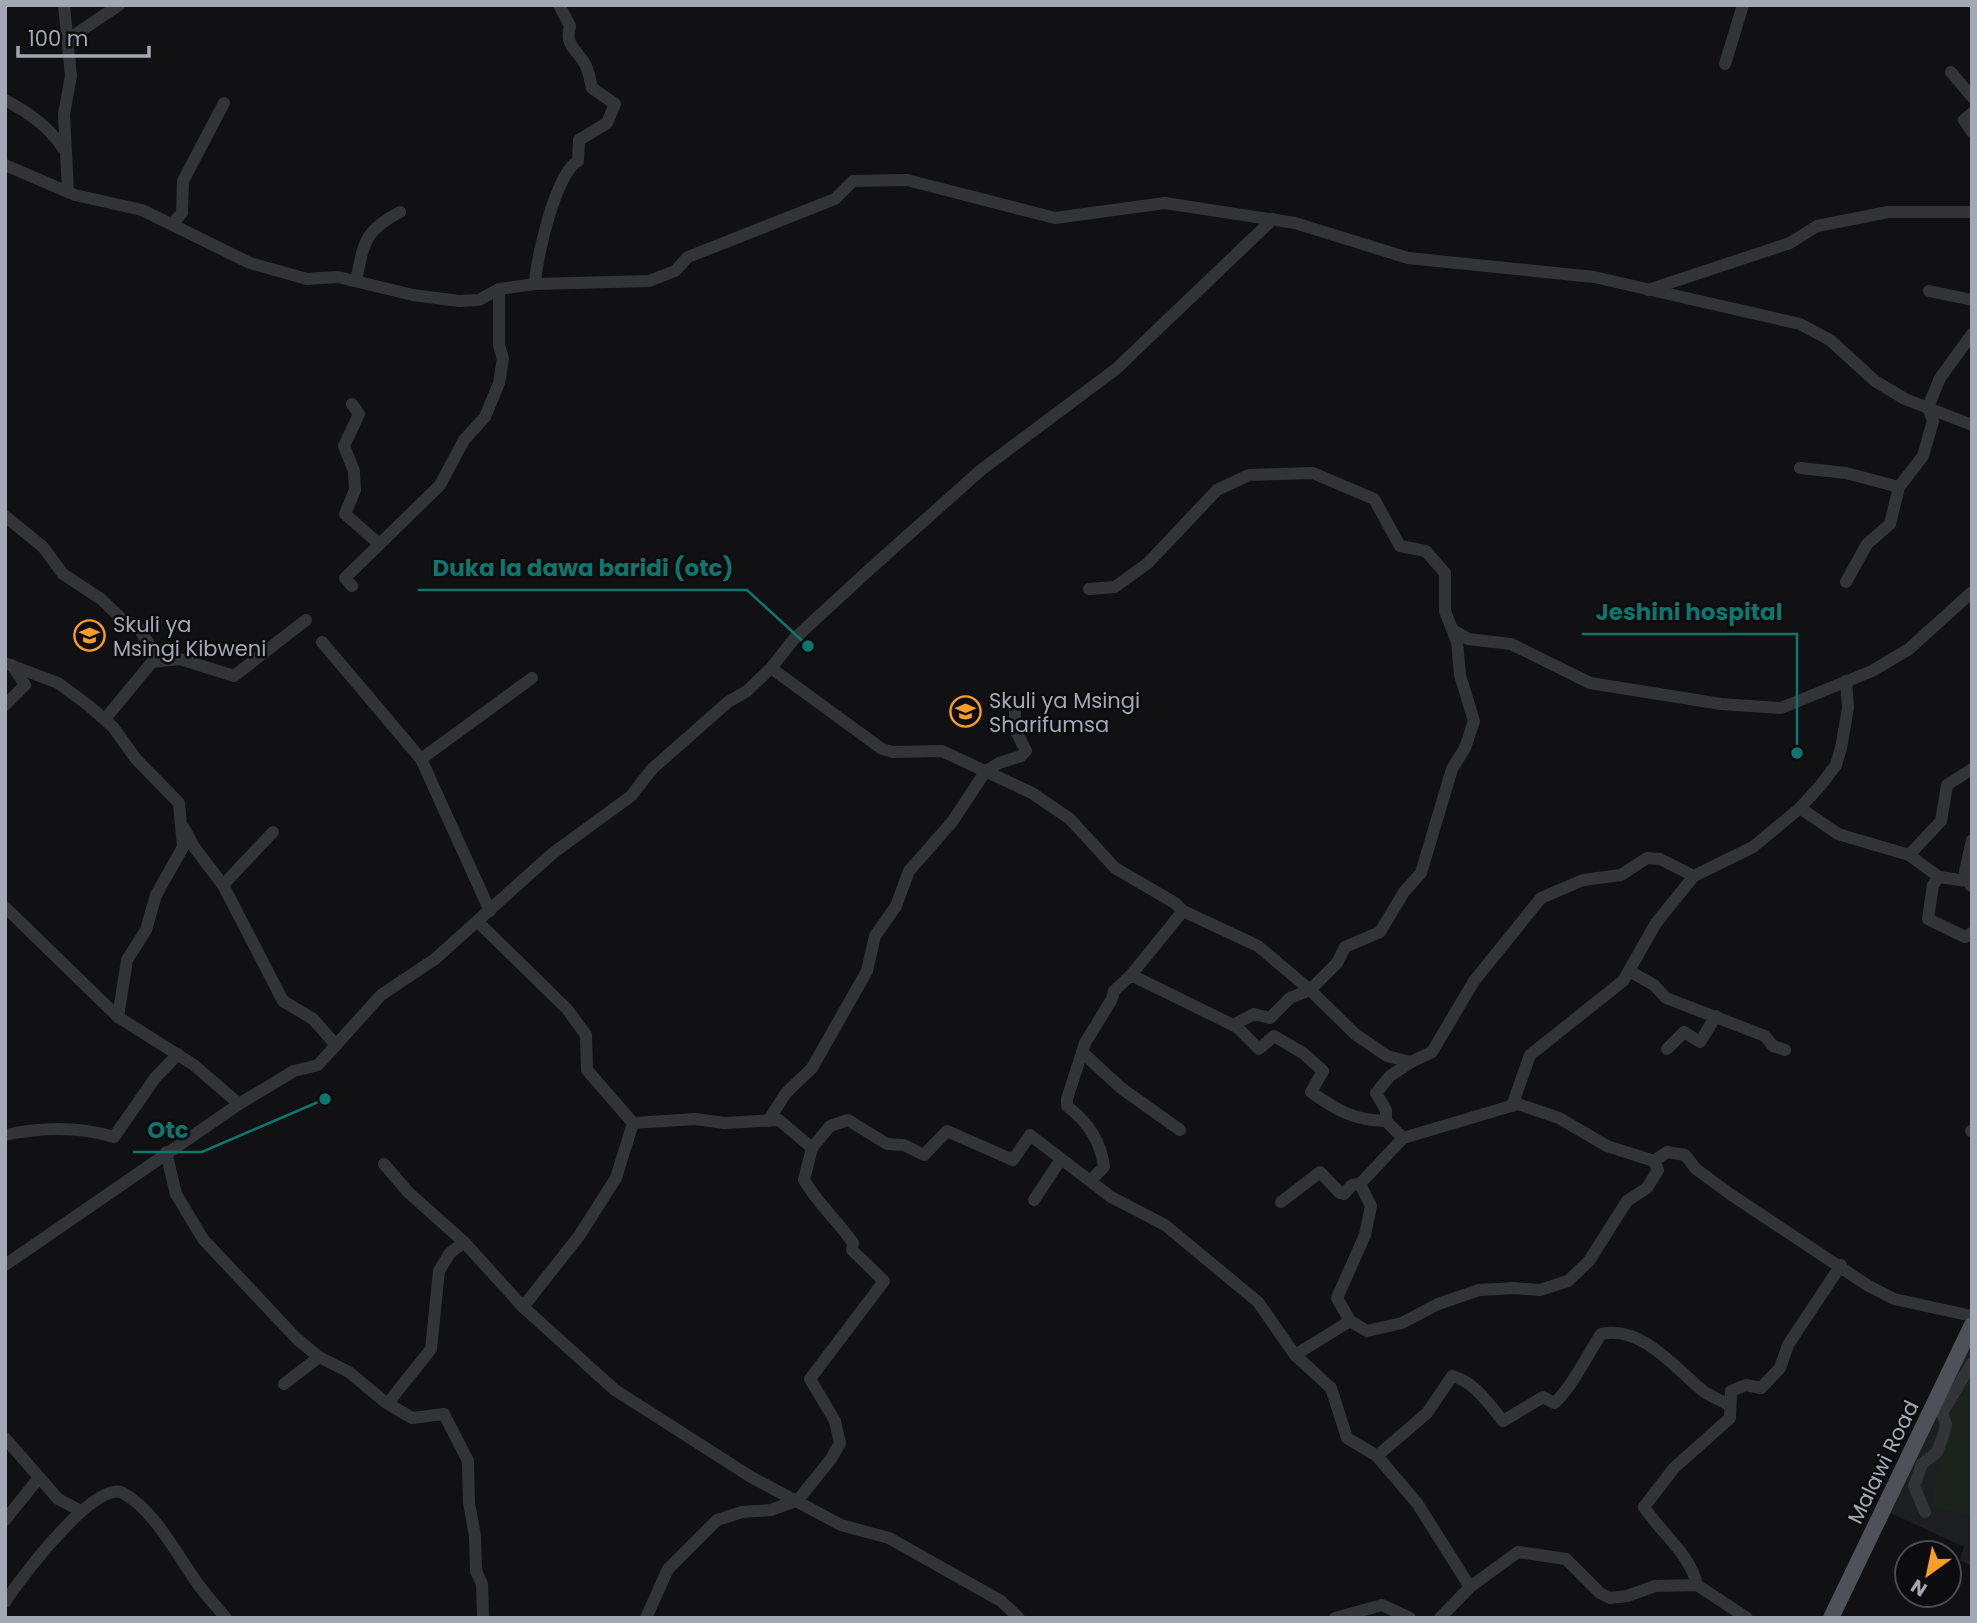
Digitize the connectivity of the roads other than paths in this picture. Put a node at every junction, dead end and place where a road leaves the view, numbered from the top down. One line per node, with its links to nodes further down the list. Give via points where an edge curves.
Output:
1 (64, 5): 5 (street)
2 (119, 5): 5 (street)
3 (559, 5): 21 (street, via 570,26 570,46 588,69 592,88 615,104 607,123 579,140 578,161 557,187)
4 (1744, 5): 6 (street)
5 (70, 42): 13 (street, via 72,76)
6 (1725, 64)
7 (1951, 72): 8 (street)
8 (1972, 97)
9 (5, 100): 13 (street, via 30,113)
10 (224, 103): 19 (street, via 183,181 182,213)
11 (1972, 113): 12 (street, via 1964,120)
12 (1972, 132)
13 (63, 148): 15 (street)
14 (5, 165): 15 (street)
15 (68, 192): 19 (street, via 142,210)
16 (400, 212): 20 (street, via 375,225 362,249)
17 (1972, 212): 23 (street, via 1888,212 1817,226 1790,243)
18 (1273, 219): 21 (street, via 1165,203 1055,218 907,180 853,181 835,199 688,257 675,271 649,281); 23 (street, via 1318,228 1339,239 1408,258 1594,277); 43 (street, via 1115,369 981,470 870,569 794,639)
19 (172, 224): 20 (street, via 250,263 307,279)
20 (356, 281): 22 (street, via 459,301 479,300)
21 (535, 284): 22 (street)
22 (499, 289): 33 (street, via 503,359 485,416 464,440 440,485)
23 (1648, 290): 28 (street, via 1800,324 1830,340 1875,381)
24 (1929, 292): 25 (street)
25 (1972, 300)
26 (1972, 334): 28 (street, via 1940,378)
27 (352, 404): 33 (street, via 359,414 344,446 355,489 345,514)
28 (1928, 407): 29 (street); 31 (street, via 1933,421 1923,456)
29 (1972, 425)
30 (1800, 468): 31 (street, via 1846,473)
31 (1899, 487): 34 (street, via 1890,524 1867,544)
32 (5, 516): 41 (street, via 43,547 63,575 101,599 125,622 136,624)
33 (377, 543): 35 (street, via 345,578)
34 (1846, 582)
35 (352, 586)
36 (1089, 589): 39 (street, via 1115,587 1148,563 1217,490 1250,475 1313,473 1374,499 1400,546 1426,551 1438,563 1445,573 1445,611)
37 (1972, 592): 45 (street, via 1909,649)
38 (306, 620): 41 (street, via 234,676 180,659)
39 (1453, 630): 45 (street, via 1468,639 1511,644 1590,683 1721,704 1781,708); 68 (street, via 1474,720 1452,769 1421,873 1380,932 1346,947 1337,963)
40 (322, 642): 49 (street)
41 (159, 659): 48 (street)
42 (9, 664): 46 (street, via 25,685); 48 (street, via 58,683)
43 (771, 668): 51 (street, via 882,749 942,751); 62 (street, via 652,769 631,796 553,853)
44 (532, 678): 49 (street)
45 (1846, 681): 52 (street, via 1848,708 1836,765)
46 (5, 705)
47 (1015, 712): 51 (street, via 1015,729 1026,751)
48 (105, 719): 53 (street, via 179,803)
49 (421, 759): 62 (street)
50 (1972, 769): 56 (street, via 1947,785 1941,821)
51 (985, 772): 63 (street, via 1049,804 1070,819 1115,867); 80 (street, via 952,822 909,870 896,906 875,936 867,971 841,1018 812,1068 786,1093)
52 (1800, 808): 56 (street, via 1838,834); 57 (street, via 1753,847)
53 (183, 828): 60 (street); 70 (street, via 177,863 156,895 146,930 128,960)
54 (273, 832): 60 (street)
55 (1972, 840): 59 (street, via 1965,871)
56 (1909, 855): 58 (street)
57 (1694, 876): 66 (street, via 1656,923); 77 (street, via 1660,859 1647,858 1622,875 1583,880 1541,898 1474,981 1432,1052)
58 (1939, 877): 59 (street); 65 (street, via 1933,885 1928,919 1965,937)
59 (1969, 884)
60 (223, 885): 72 (street, via 283,1001 313,1019)
61 (5, 907): 70 (street)
62 (490, 911): 64 (street)
63 (1183, 911): 67 (street); 68 (street, via 1258,946)
64 (478, 922): 72 (street, via 435,959 381,995); 82 (street, via 566,1009 586,1035 587,1070)
65 (1972, 933)
66 (1629, 971): 69 (street, via 1666,998); 79 (street, via 1623,981 1530,1055)
67 (1131, 975): 71 (street); 75 (street, via 1114,991)
68 (1310, 989): 71 (street, via 1290,998 1270,1017 1254,1014); 77 (street, via 1355,1034 1388,1056)
69 (1716, 1016): 73 (street, via 1700,1042 1684,1032); 74 (street, via 1765,1036 1773,1046)
70 (118, 1017): 76 (street)
71 (1233, 1025): 81 (street, via 1259,1049 1274,1036 1310,1059 1323,1072 1311,1092 1335,1109 1360,1121)
72 (336, 1045): 78 (street, via 318,1065 294,1071)
73 (1667, 1049)
74 (1785, 1050)
75 (1082, 1052): 83 (street, via 1121,1088); 91 (street, via 1067,1106 1083,1118 1102,1150 1104,1167)
76 (178, 1054): 78 (street); 84 (street, via 155,1078 114,1137 88,1129)
77 (1411, 1062): 81 (street, via 1376,1093 1386,1110)
78 (239, 1104): 87 (street)
79 (1512, 1107): 85 (street); 89 (street, via 1518,1104 1559,1118 1607,1146)
80 (768, 1121): 82 (street); 86 (street, via 779,1120)
81 (1386, 1121): 85 (street)
82 (633, 1123): 98 (street, via 616,1178 579,1236)
83 (1180, 1130)
84 (5, 1135)
85 (1404, 1138): 92 (street)
86 (811, 1148): 88 (street, via 830,1126 848,1120 887,1144 924,1154 947,1132 1013,1160 1030,1135); 111 (street, via 804,1180 817,1203 853,1242 852,1250 884,1281 810,1379 835,1421 839,1443)
87 (166, 1152): 96 (street); 103 (street, via 176,1194 203,1238)
88 (1061, 1159): 91 (street); 93 (street)
89 (1654, 1161): 97 (street, via 1667,1152 1685,1155 1730,1194); 100 (street, via 1658,1170 1647,1188 1627,1201 1589,1261 1568,1281 1540,1290 1479,1290 1402,1323 1367,1331)
90 (384, 1164): 95 (street)
91 (1091, 1180): 102 (street, via 1111,1197 1165,1225 1258,1302)
92 (1360, 1184): 94 (street, via 1340,1194 1320,1172); 100 (street, via 1371,1206 1369,1216 1337,1297)
93 (1034, 1200)
94 (1282, 1202)
95 (464, 1242): 98 (street); 106 (street, via 439,1271 427,1358)
96 (5, 1265)
97 (1841, 1265): 99 (street, via 1894,1299); 107 (street, via 1788,1345 1780,1368 1761,1388 1746,1385 1731,1391)
98 (523, 1307): 111 (street, via 614,1390 751,1477)
99 (1972, 1316)
100 (1350, 1321): 102 (street)
101 (1972, 1325): 126 (main road, Malawi Road)
102 (1295, 1355): 109 (street, via 1331,1388 1347,1438)
103 (319, 1357): 105 (street); 106 (street, via 349,1372)
104 (1972, 1363): 113 (street, via 1942,1413 1946,1424 1937,1452 1922,1464 1914,1486)
105 (284, 1384)
106 (388, 1404): 119 (street, via 412,1418 444,1415 468,1461)
107 (1730, 1406): 109 (street, via 1704,1393 1662,1352 1615,1331 1601,1334 1568,1392 1554,1403 1543,1397 1503,1421 1470,1385 1452,1376 1427,1413); 115 (street, via 1730,1418 1674,1468 1644,1507 1694,1568)
108 (5, 1438): 110 (street)
109 (1377, 1456): 116 (street, via 1417,1503)
110 (38, 1479): 112 (street, via 58,1499); 114 (street)
111 (798, 1500): 120 (street, via 717,1520 668,1569); 121 (street, via 841,1525 889,1538 1001,1601)
112 (81, 1511): 117 (street); 118 (street, via 111,1491 123,1493 171,1540 195,1581)
113 (1925, 1512)
114 (5, 1520)
115 (1697, 1585): 116 (street, via 1655,1586 1611,1598 1566,1559 1518,1552); 125 (street)
116 (1470, 1587): 124 (street)
117 (5, 1602)
118 (226, 1618)
119 (483, 1618)
120 (646, 1618)
121 (1019, 1618)
122 (1335, 1618): 123 (street, via 1382,1605)
123 (1410, 1618)
124 (1440, 1618)
125 (1747, 1618)
126 (1831, 1618)

